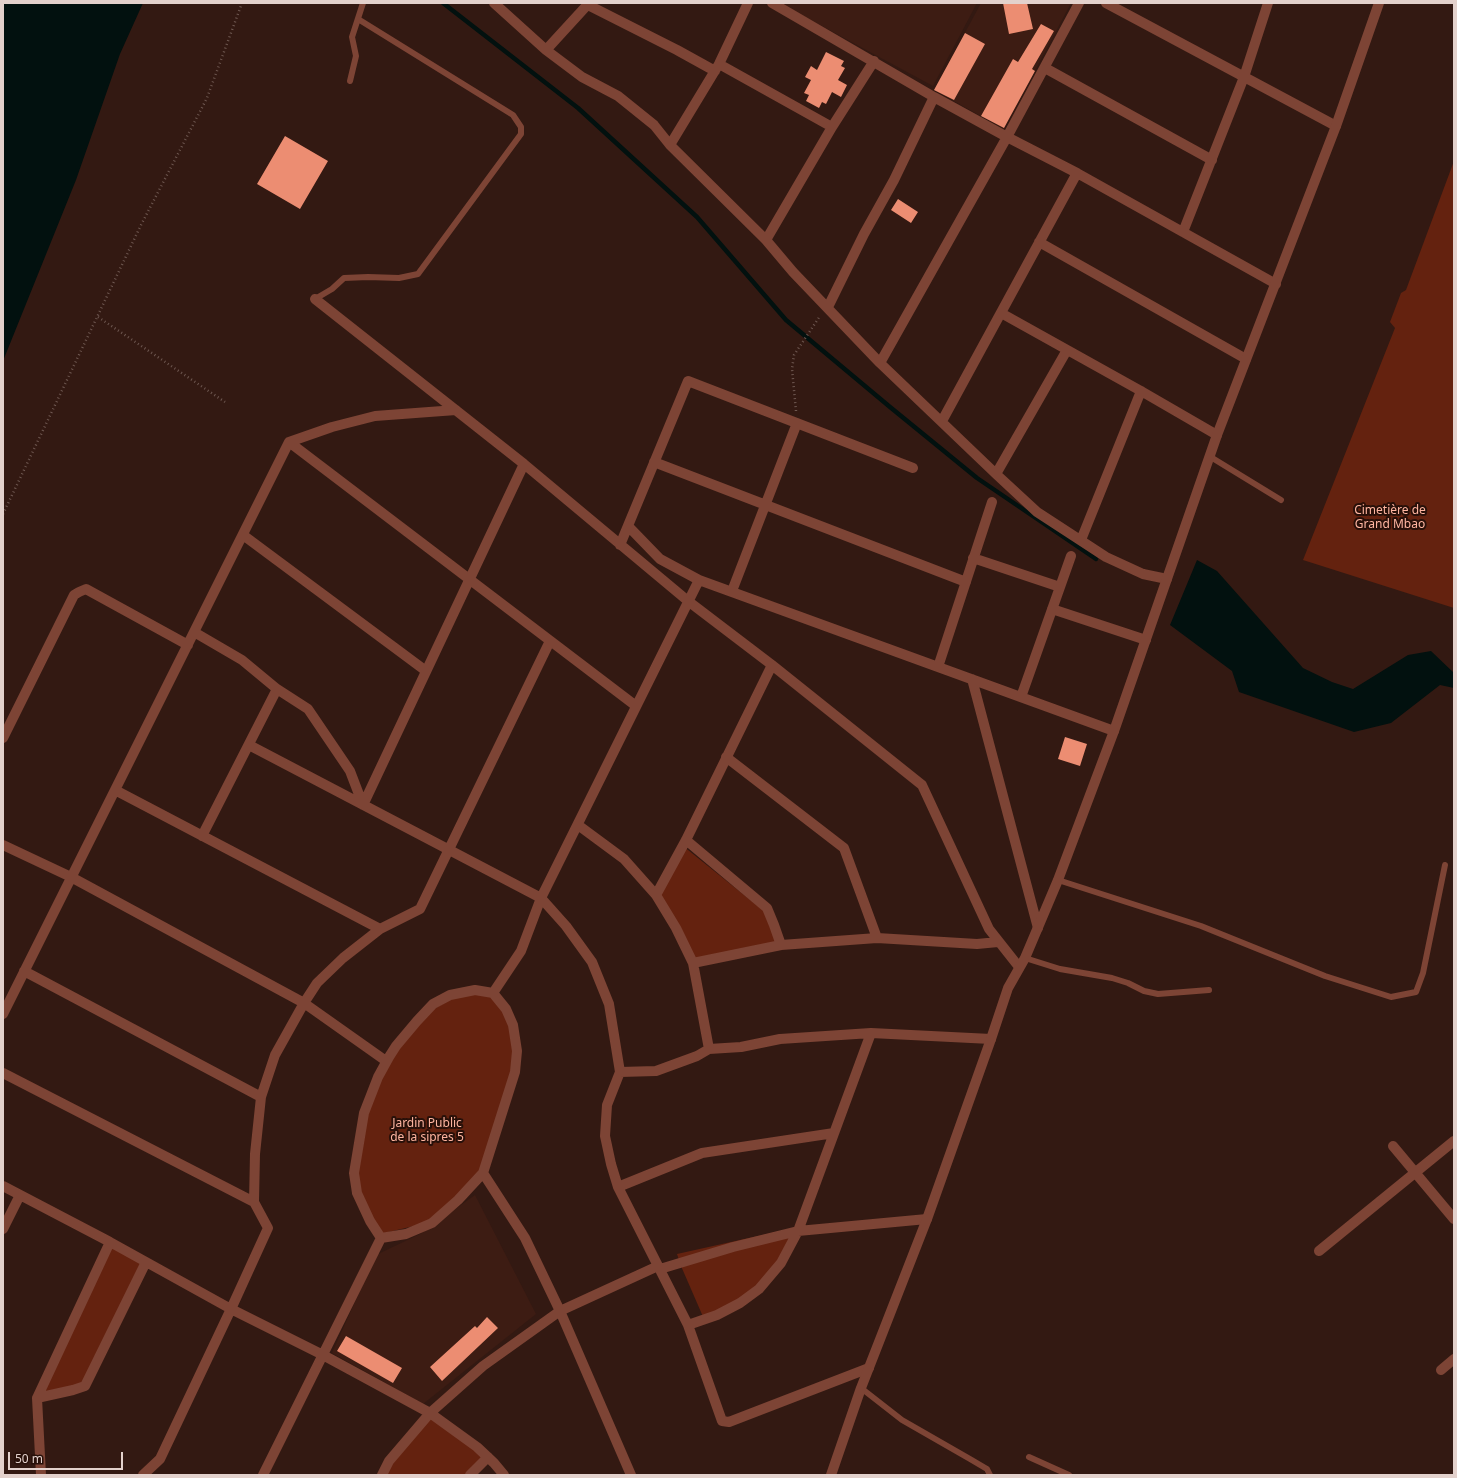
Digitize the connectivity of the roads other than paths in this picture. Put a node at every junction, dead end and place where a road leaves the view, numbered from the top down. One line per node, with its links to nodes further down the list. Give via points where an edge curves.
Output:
1 (363, 3): 10 (lane)
2 (494, 3): 11 (street)
3 (748, 3): 13 (street)
4 (772, 3): 12 (street)
5 (1079, 3): 14 (street)
6 (1106, 3): 15 (street)
7 (1268, 3): 15 (street)
8 (1379, 3): 18 (street)
9 (588, 4): 11 (street); 13 (street, via 677,50)
10 (358, 19): 16 (lane, via 352,37 356,56); 28 (lane, via 513,114 521,127 521,134 418,274 399,278 344,278)
11 (546, 50): 21 (street, via 582,77 618,96 654,125)
12 (874, 61): 17 (street); 19 (street)
13 (717, 67): 19 (street); 21 (street)
14 (1045, 68): 20 (street); 22 (street)
15 (1244, 77): 18 (street); 22 (street)
16 (350, 81)
17 (934, 96): 20 (street); 29 (street)
18 (1336, 126): 27 (street)
19 (832, 127): 25 (street)
20 (1007, 137): 23 (street); 33 (street)
21 (670, 145): 25 (street)
22 (1212, 160): 24 (street)
23 (1077, 173): 24 (street); 26 (street)
24 (1183, 232): 27 (street)
25 (766, 240): 29 (street)
26 (1040, 242): 30 (street); 32 (street)
27 (1276, 284): 32 (street)
28 (315, 299): 35 (street)
29 (828, 307): 33 (street)
30 (1001, 313): 31 (street); 36 (street)
31 (1068, 350): 34 (street); 44 (street)
32 (1246, 359): 38 (street)
33 (880, 363): 36 (street)
34 (1141, 391): 38 (street); 50 (street)
35 (456, 410): 39 (street, via 376,416 332,427); 42 (street)
36 (942, 421): 44 (street)
37 (797, 423): 41 (street, via 688,381); 43 (street); 47 (street)
38 (1217, 435): 40 (street)
39 (289, 442): 49 (street); 54 (street)
40 (1210, 456): 45 (lane); 56 (street)
41 (654, 462): 47 (street); 48 (street)
42 (524, 464): 51 (street); 54 (street)
43 (913, 468)
44 (996, 474): 50 (street, via 1037,512)
45 (1281, 500)
46 (992, 502): 53 (street)
47 (765, 504): 57 (street); 59 (street)
48 (628, 526): 51 (street); 55 (street, via 660,559)
49 (243, 534): 62 (street); 68 (street)
50 (1081, 540): 56 (street, via 1106,557 1142,574)
51 (620, 545): 60 (street)
52 (1071, 556): 58 (street)
53 (973, 558): 57 (street); 58 (street)
54 (469, 580): 64 (street); 68 (street)
55 (699, 580): 59 (street); 60 (street)
56 (1167, 580): 63 (street)
57 (966, 582): 67 (street)
58 (1060, 587): 61 (street)
59 (732, 591): 67 (street)
60 (688, 601): 66 (street); 72 (street)
61 (1052, 609): 63 (street); 71 (street)
62 (194, 632): 65 (street); 70 (street, via 242,660)
63 (1146, 640): 73 (street)
64 (550, 641): 72 (street); 83 (street)
65 (188, 645): 74 (street, via 86,589 79,592 74,596); 77 (street)
66 (772, 665): 76 (street); 92 (street, via 922,785 989,930)
67 (938, 667): 69 (street)
68 (426, 670): 78 (street)
69 (972, 679): 71 (street); 90 (street)
70 (277, 689): 75 (street); 78 (street, via 308,709 350,771)
71 (1021, 697): 73 (street)
72 (636, 706): 79 (street)
73 (1114, 731): 86 (street)
74 (3, 738)
75 (249, 745): 78 (street); 80 (street)
76 (726, 757): 81 (street); 91 (street, via 844,848)
77 (115, 790): 80 (street); 85 (street)
78 (363, 805): 83 (street)
79 (578, 825): 87 (street, via 624,859); 88 (street)
80 (202, 836): 89 (street)
81 (686, 840): 87 (street); 93 (street, via 767,908)
82 (3, 845): 85 (street)
83 (449, 850): 88 (street); 89 (street, via 420,909)
84 (1445, 865): 86 (lane, via 1423,973 1416,992 1391,997 1325,976 1201,926)
85 (71, 877): 96 (street); 99 (street)
86 (1058, 880): 90 (street)
87 (656, 895): 95 (street)
88 (541, 898): 98 (street, via 522,951); 106 (street, via 566,926 592,962 609,1004)
89 (380, 928): 99 (street, via 317,983)
90 (1038, 928): 94 (street)
91 (877, 938): 92 (street, via 977,944); 93 (street)
92 (998, 942): 94 (street)
93 (781, 946): 95 (street)
94 (1022, 962): 97 (lane, via 1112,978 1158,994); 102 (street, via 1008,988)
95 (693, 963): 103 (street)
96 (24, 971): 100 (street); 107 (street)
97 (1209, 990)
98 (493, 993): 104 (street, via 475,990 450,995 433,1004); 111 (street, via 506,1009 513,1025 517,1051 514,1072)
99 (304, 1002): 104 (street); 107 (street, via 275,1055)
100 (3, 1014)
101 (871, 1033): 102 (street); 103 (street); 108 (street)
102 (991, 1039): 117 (street)
103 (709, 1049): 106 (street, via 656,1071)
104 (386, 1061): 121 (street, via 364,1113 354,1172 357,1193)
105 (3, 1072): 116 (street)
106 (620, 1072): 114 (street, via 607,1105 605,1136 610,1164)
107 (261, 1096): 116 (street, via 254,1154)
108 (834, 1133): 114 (street, via 702,1154); 120 (street)
109 (1454, 1141): 112 (street)
110 (1393, 1146): 112 (street)
111 (483, 1173): 121 (street, via 432,1223 406,1234); 127 (street, via 525,1238)
112 (1415, 1173): 118 (street); 123 (street)
113 (3, 1186): 115 (street)
114 (618, 1187): 125 (street)
115 (20, 1194): 119 (street); 122 (street)
116 (254, 1202): 126 (street, via 268,1228)
117 (927, 1219): 120 (street); 131 (street)
118 (1454, 1220)
119 (3, 1230)
120 (798, 1231): 125 (street, via 733,1246); 128 (street, via 782,1263 759,1289 717,1315)
121 (381, 1238): 129 (street)
122 (110, 1242): 124 (street); 134 (street)
123 (1319, 1250)
124 (146, 1262): 126 (street); 134 (street, via 85,1386)
125 (659, 1268): 127 (street); 128 (street)
126 (231, 1309): 129 (street); 139 (street, via 160,1459)
127 (560, 1311): 135 (street, via 483,1366); 144 (street)
128 (688, 1325): 131 (street, via 722,1421 725,1422)
129 (323, 1355): 135 (street); 140 (street)
130 (1454, 1359): 132 (street)
131 (869, 1368): 133 (street)
132 (1441, 1370)
133 (861, 1388): 145 (street); 146 (lane, via 902,1420 970,1458 987,1469)
134 (37, 1398): 138 (street)
135 (430, 1413): 136 (street); 141 (street, via 389,1461)
136 (488, 1457): 142 (street); 143 (street)
137 (1029, 1457): 147 (lane)
138 (41, 1475)
139 (144, 1475)
140 (263, 1475)
141 (382, 1475)
142 (470, 1475)
143 (504, 1475)
144 (631, 1475)
145 (831, 1475)
146 (990, 1475)
147 (1069, 1475)

